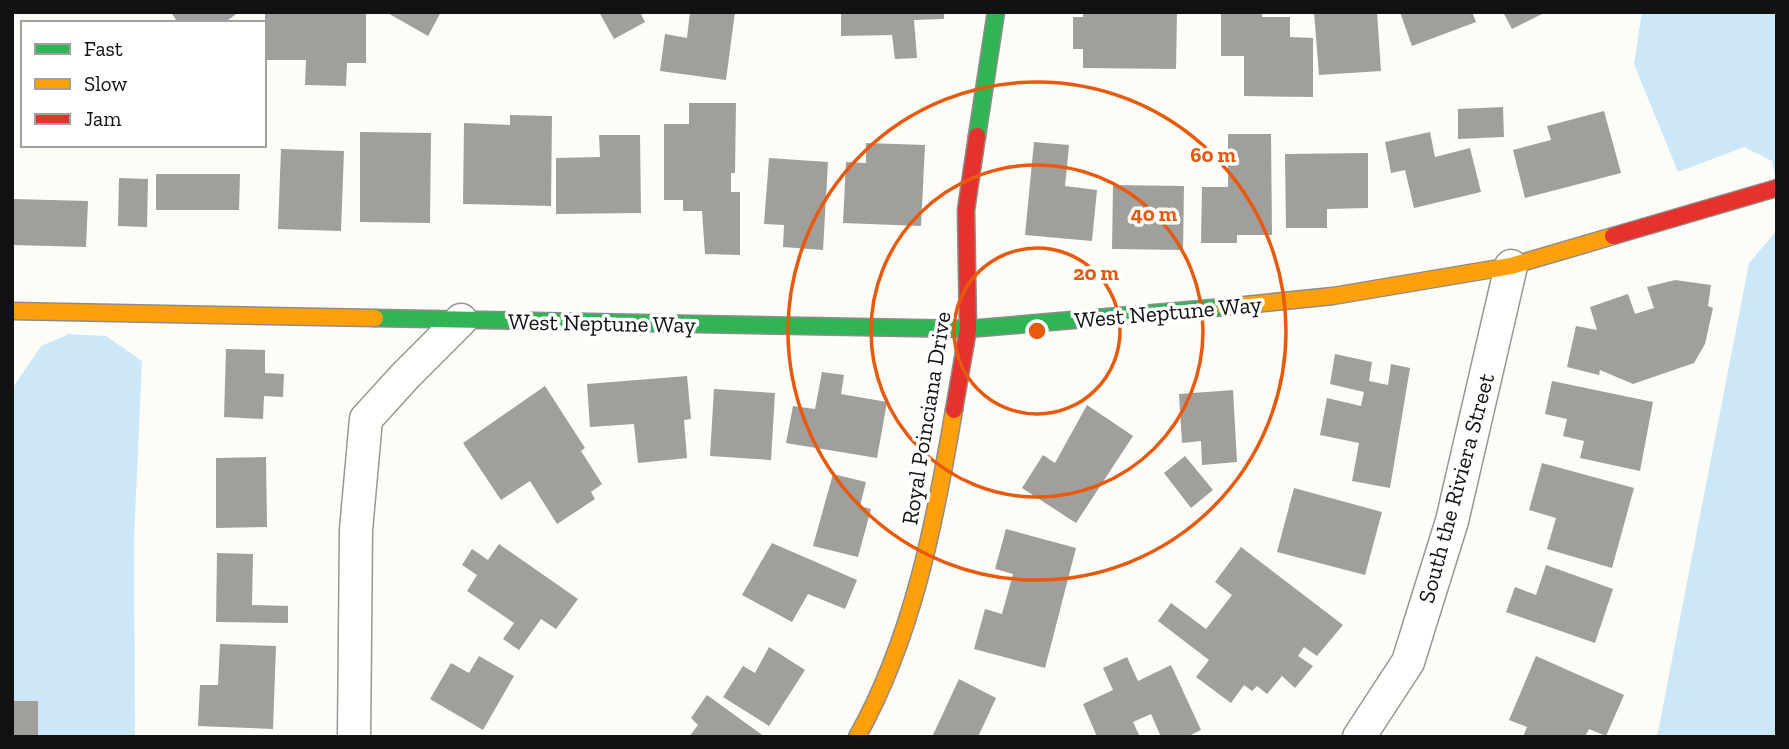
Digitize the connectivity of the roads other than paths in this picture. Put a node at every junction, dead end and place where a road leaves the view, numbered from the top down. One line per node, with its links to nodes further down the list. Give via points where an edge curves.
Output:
1 (996, 12): 6 (street, Royal Poinciana Drive, via 966,210)
2 (1777, 188): 3 (street, West Neptune Way)
3 (1511, 266): 6 (street, West Neptune Way, via 1333,296); 9 (street, South the Riviera Street, via 1452,522 1408,662)
4 (12, 311): 5 (street, West Neptune Way)
5 (461, 320): 6 (street, West Neptune Way); 7 (street, via 366,419 356,530)
6 (968, 329): 8 (street, Royal Poinciana Drive, via 939,499 914,599 880,696)
7 (354, 737)
8 (857, 737)
9 (1359, 737)

